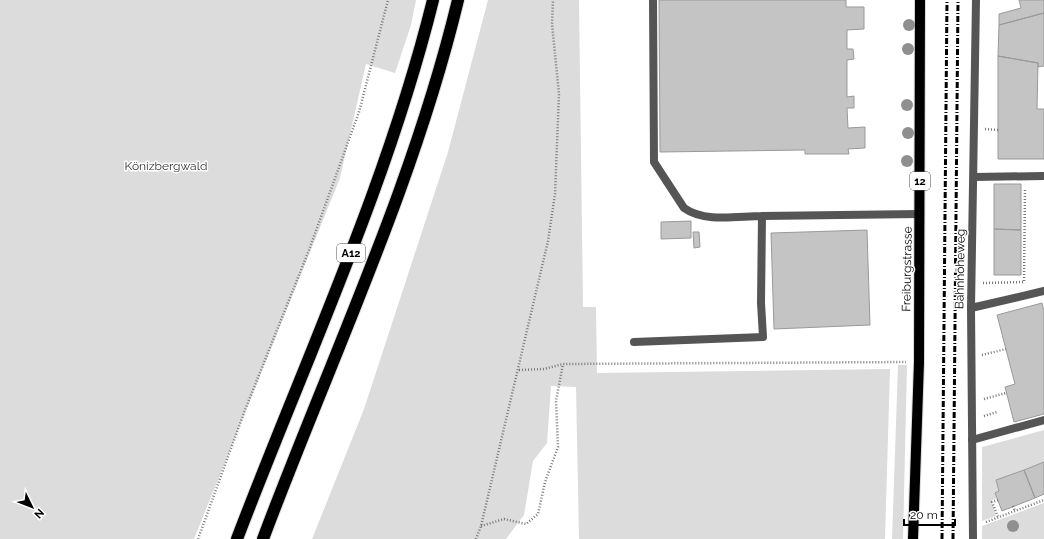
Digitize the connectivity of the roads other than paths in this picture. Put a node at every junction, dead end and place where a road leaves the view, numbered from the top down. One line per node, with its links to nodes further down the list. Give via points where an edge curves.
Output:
1 (433, 0): 15 (highway, A12, via 414,72 375,187)
2 (458, 0): 16 (highway, A12, via 437,80 409,167)
3 (653, 0): 9 (street, via 654,162 684,208 697,215)
4 (920, 0): 8 (main road, Freiburgstrasse / 12)
5 (976, 0): 7 (street, Bahnhöheweg)
6 (1044, 176): 7 (street)
7 (974, 177): 11 (street, Bahnhöheweg)
8 (920, 214): 9 (street); 17 (main road, Freiburgstrasse / 12)
9 (762, 216): 12 (street, via 763,337)
10 (1044, 291): 11 (street)
11 (971, 308): 14 (street, Bahnhöheweg)
12 (634, 342)
13 (1044, 420): 14 (street)
14 (972, 440): 18 (street, Bahnhöheweg)
15 (237, 539)
16 (263, 539)
17 (913, 539)
18 (973, 539)

